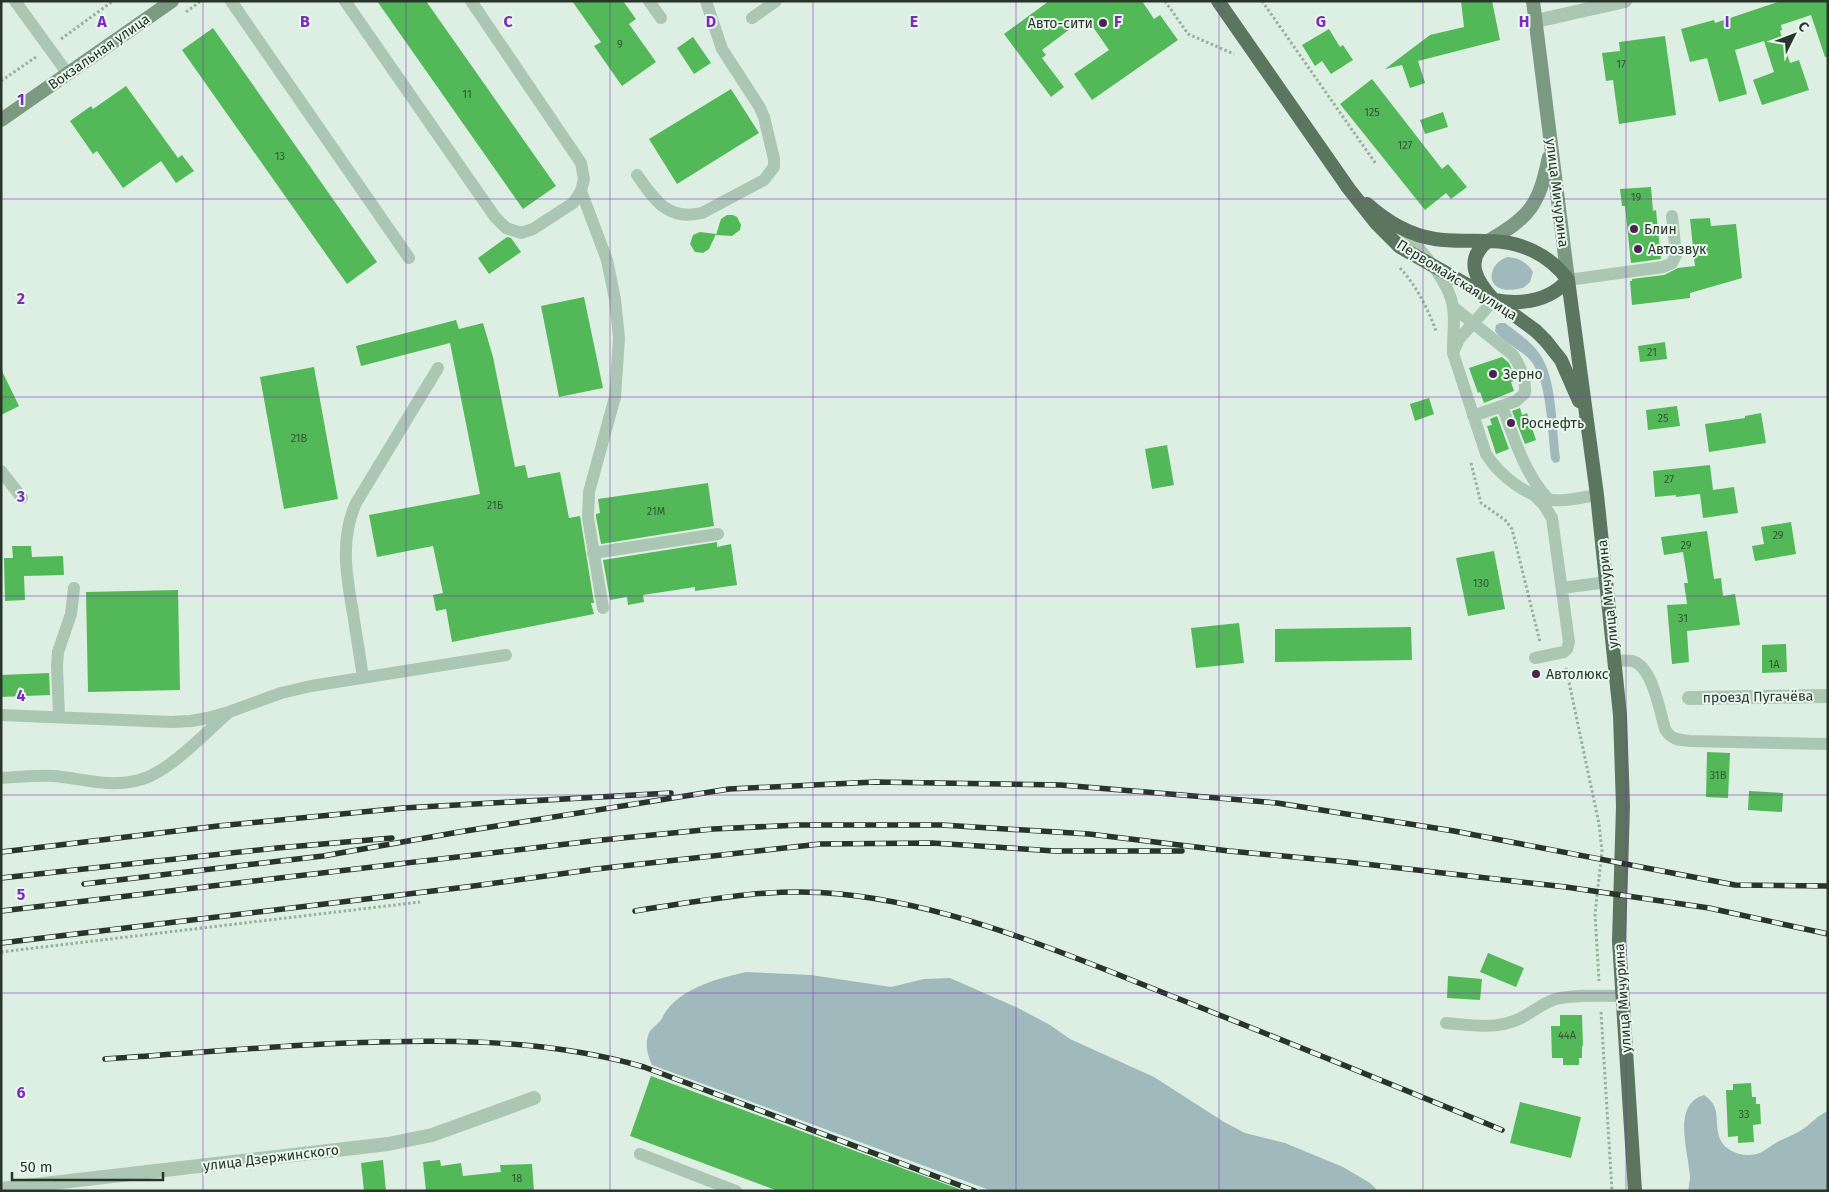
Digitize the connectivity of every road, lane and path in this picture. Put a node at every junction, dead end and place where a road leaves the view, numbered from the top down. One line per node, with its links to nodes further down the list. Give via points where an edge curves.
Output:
1 (15, 1): 18 (lane)
2 (113, 1): 18 (path)
3 (172, 1): 20 (main road, Вокзальная улица)
4 (231, 1): 31 (lane)
5 (345, 1): 27 (lane, via 495,217 506,228 521,233 533,229 572,203)
6 (471, 1): 27 (lane, via 581,163 584,179)
7 (649, 1): 15 (lane)
8 (706, 1): 25 (lane, via 722,48 764,117 774,167 764,180 702,213 691,215 679,215 659,204)
9 (776, 1): 16 (lane)
10 (1164, 1): 19 (path, via 1188,34 1233,53)
11 (1218, 1): 26 (main road, Первомайская улица)
12 (1262, 1): 24 (path)
13 (1533, 1): 17 (main road, улица Мичурина)
14 (1625, 1): 17 (street)
15 (661, 18)
16 (752, 18)
17 (1536, 20): 23 (main road, улица Мичурина)
18 (49, 48): 20 (lane); 21 (path)
19 (1239, 61)
20 (68, 74): 22 (main road, Вокзальная улица)
21 (1, 81)
22 (1, 120)
23 (1551, 147): 30 (main road, via 1544,182 1533,206 1513,226); 34 (main road, улица Мичурина)
24 (1376, 164)
25 (638, 175)
26 (1349, 189): 29 (main road, Первомайская улица); 33 (main road, Первомайская улица, via 1400,247)
27 (581, 191): 53 (lane, via 607,260 619,338 615,397 589,492 588,518)
28 (1672, 216): 34 (lane, via 1676,255 1672,264)
29 (1403, 229): 30 (main road, Первомайская улица, via 1434,239); 33 (lane)
30 (1488, 240): 34 (main road, Первомайская улица, via 1518,244 1536,252 1551,261); 35 (main road, via 1478,251 1474,267 1479,282)
31 (409, 258)
32 (1393, 261): 38 (path, via 1408,277)
33 (1432, 266): 35 (main road, Первомайская улица); 36 (lane, via 1446,287)
34 (1568, 280): 35 (main road, via 1550,295 1533,301); 43 (main road, улица Мичурина)
35 (1494, 300): 37 (lane); 43 (main road, Первомайская улица, via 1536,331 1554,350 1571,379)
36 (1453, 308): 37 (lane); 39 (lane)
37 (1473, 324): 39 (lane, via 1458,340); 41 (lane, via 1508,350 1517,361 1525,393 1516,401)
38 (1439, 339)
39 (1453, 352): 42 (lane)
40 (438, 368): 62 (lane, via 350,516 346,573)
41 (1502, 406): 42 (lane); 49 (lane, via 1522,458)
42 (1473, 416): 46 (lane, via 1492,464 1504,476)
43 (1587, 425): 47 (main road, улица Мичурина)
44 (1470, 458): 59 (path, via 1481,503 1505,520 1512,530 1538,640)
45 (1, 472): 48 (lane)
46 (1530, 492): 49 (lane); 51 (lane)
47 (1597, 495): 50 (lane); 54 (main road, улица Мичурина)
48 (22, 498)
49 (1547, 499): 50 (lane)
50 (1566, 500): 51 (lane, via 1556,508)
51 (1552, 518): 56 (lane)
52 (718, 534): 53 (lane)
53 (593, 554): 57 (lane)
54 (1607, 582): 56 (lane); 61 (main road, улица Мичурина)
55 (74, 588): 67 (lane, via 58,659)
56 (1562, 588): 59 (lane, via 1569,646)
57 (603, 608)
58 (506, 654): 62 (lane)
59 (1556, 654): 60 (lane); 72 (path, via 1565,662 1599,824 1602,850 1595,914)
60 (1535, 658)
61 (1615, 661): 68 (lane, via 1630,660 1646,671 1665,730 1673,738); 73 (main road, улица Мичурина, via 1622,766 1619,933)
62 (363, 678): 65 (lane, via 289,691)
63 (1828, 696): 64 (street, проезд Пугачёва)
64 (1688, 698)
65 (229, 712): 67 (lane, via 171,722); 69 (lane, via 171,763 140,780 122,783 54,776)
66 (1, 715): 67 (lane)
67 (59, 718)
68 (1828, 744)
69 (1, 778)
70 (420, 902): 71 (path)
71 (1, 952)
72 (1600, 996): 73 (lane); 74 (lane, via 1547,1002 1520,1019 1502,1025 1486,1027); 79 (path)
73 (1622, 996): 80 (main road, улица Мичурина)
74 (1446, 1023)
75 (534, 1098): 77 (street, улица Дзержинского, via 432,1136 388,1144)
76 (640, 1154): 78 (lane)
77 (8, 1189)
78 (736, 1191)
79 (1612, 1191)
80 (1634, 1191)

